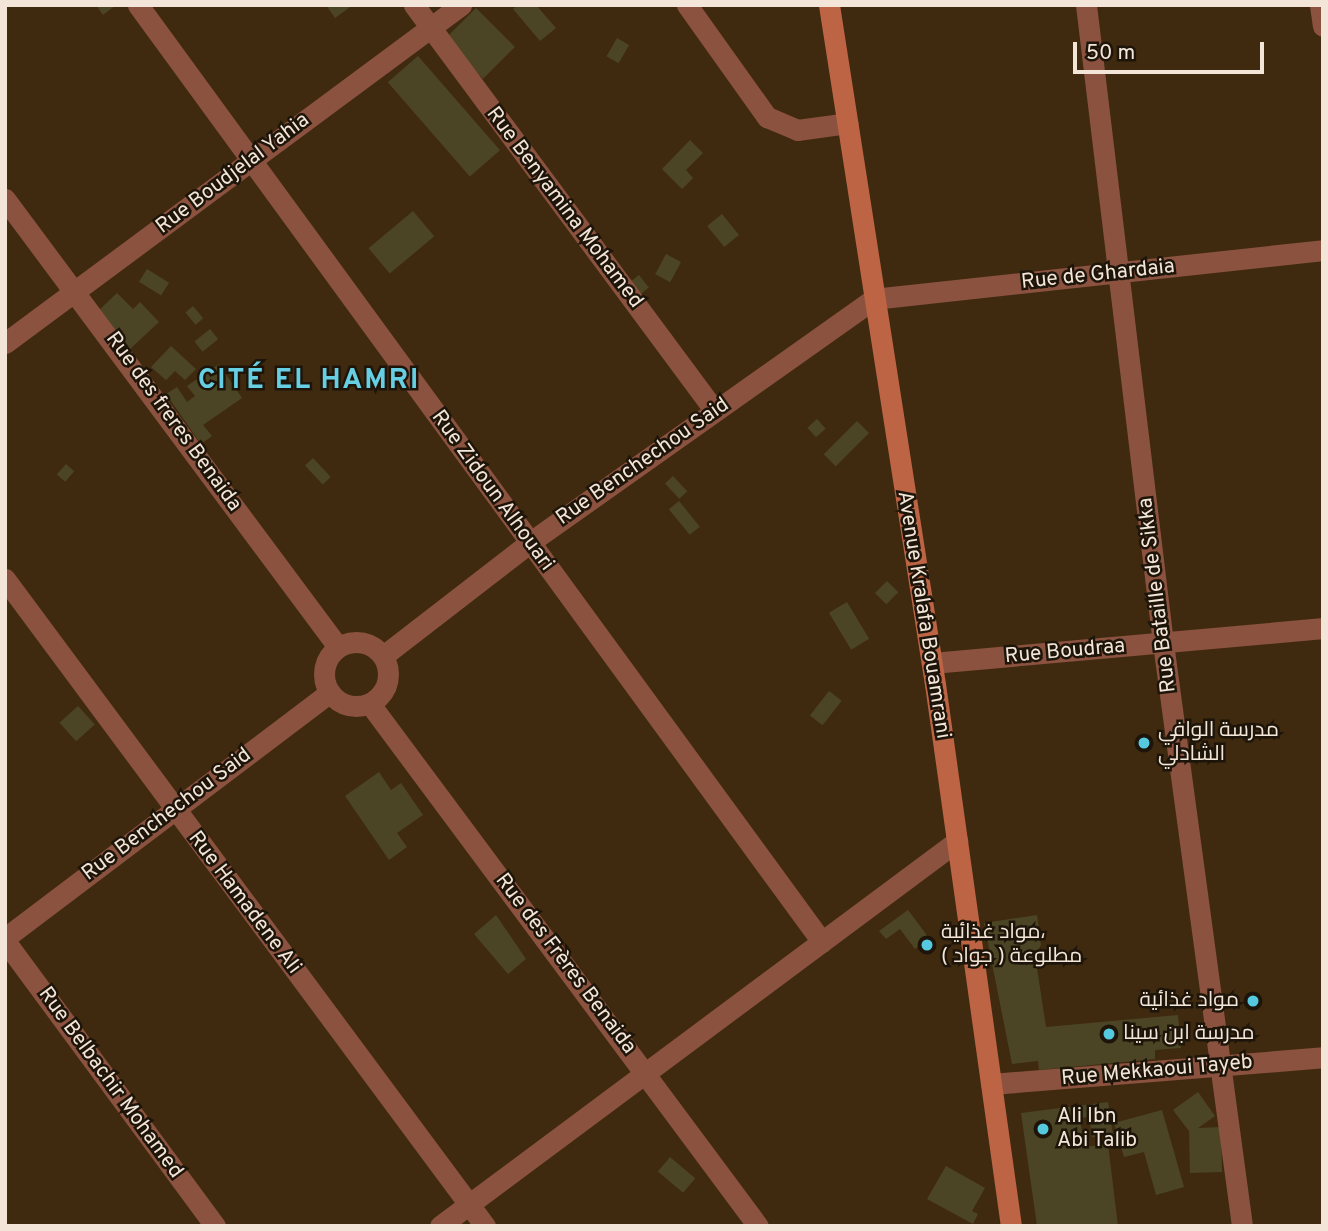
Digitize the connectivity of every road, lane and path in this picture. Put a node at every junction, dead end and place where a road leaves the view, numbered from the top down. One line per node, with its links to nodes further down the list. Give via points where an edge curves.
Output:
1 (138, 5): 11 (street, Rue Zidoun Alhouari)
2 (414, 5): 9 (street, Rue Benyamina Mohamed)
3 (461, 5): 9 (street, Rue Boudjelal Yahia)
4 (687, 5): 10 (street, via 767,117 797,130)
5 (829, 5): 10 (street, Avenue Kralafa Bouamrani)
6 (1086, 5): 14 (street, Rue Bataille de Sikka)
7 (1320, 5): 8 (street)
8 (1323, 26)
9 (430, 28): 11 (street, Rue Boudjelal Yahia); 18 (street, Rue Benyamina Mohamed)
10 (848, 123): 16 (street, Avenue Kralafa Bouamrani)
11 (252, 160): 15 (street, Rue Boudjelal Yahia); 19 (street, Rue Zidoun Alhouari)
12 (5, 199): 15 (street, Rue des freres Benaida)
13 (1323, 250): 14 (street, Rue de Ghardaia)
14 (1120, 273): 16 (street, Rue de Ghardaia); 22 (street, Rue Bataille de Sikka)
15 (76, 290): 17 (street, Rue Boudjelal Yahia); 23 (street, Rue des freres Benaida)
16 (873, 299): 18 (street, Rue Benchechou Said); 25 (street, Avenue Kralafa Bouamrani)
17 (5, 343)
18 (715, 411): 19 (street, Rue Benchechou Said)
19 (529, 543): 24 (street, Rue Benchechou Said); 31 (street, Rue Zidoun Alhouari)
20 (5, 579): 28 (street, Rue Hamadene Ali)
21 (1323, 628): 22 (street, Rue Boudraa)
22 (1163, 643): 25 (street, Rue Boudraa); 33 (street, Rue Bataille de Sikka)
23 (338, 648): 24 (street, via 363,643); 26 (street, via 324,673)
24 (383, 656): 27 (street, via 388,681)
25 (932, 663): 29 (street, Avenue Kralafa Bouamrani)
26 (329, 693): 27 (street, via 344,704); 28 (street, Rue Benchechou Said)
27 (370, 704): 34 (street, Rue des Frères Benaida)
28 (174, 809): 30 (street, Rue Benchechou Said); 36 (street, Rue Hamadene Ali)
29 (957, 841): 31 (street); 35 (street, Avenue Kralafa Bouamrani)
30 (5, 939): 37 (street, Rue Belbachir Mohamed)
31 (822, 942): 34 (street)
32 (1323, 1057): 33 (street, Rue Mekkaoui Tayeb)
33 (1220, 1067): 35 (street, Rue Mekkaoui Tayeb); 42 (street, Rue Bataille de Sikka)
34 (646, 1073): 36 (street); 40 (street, Rue des Frères Benaida)
35 (991, 1084): 41 (street, Avenue Kralafa Bouamrani)
36 (469, 1204): 38 (street); 39 (street, Rue Hamadene Ali)
37 (215, 1226)
38 (440, 1226)
39 (485, 1226)
40 (758, 1226)
41 (1011, 1226)
42 (1242, 1226)

